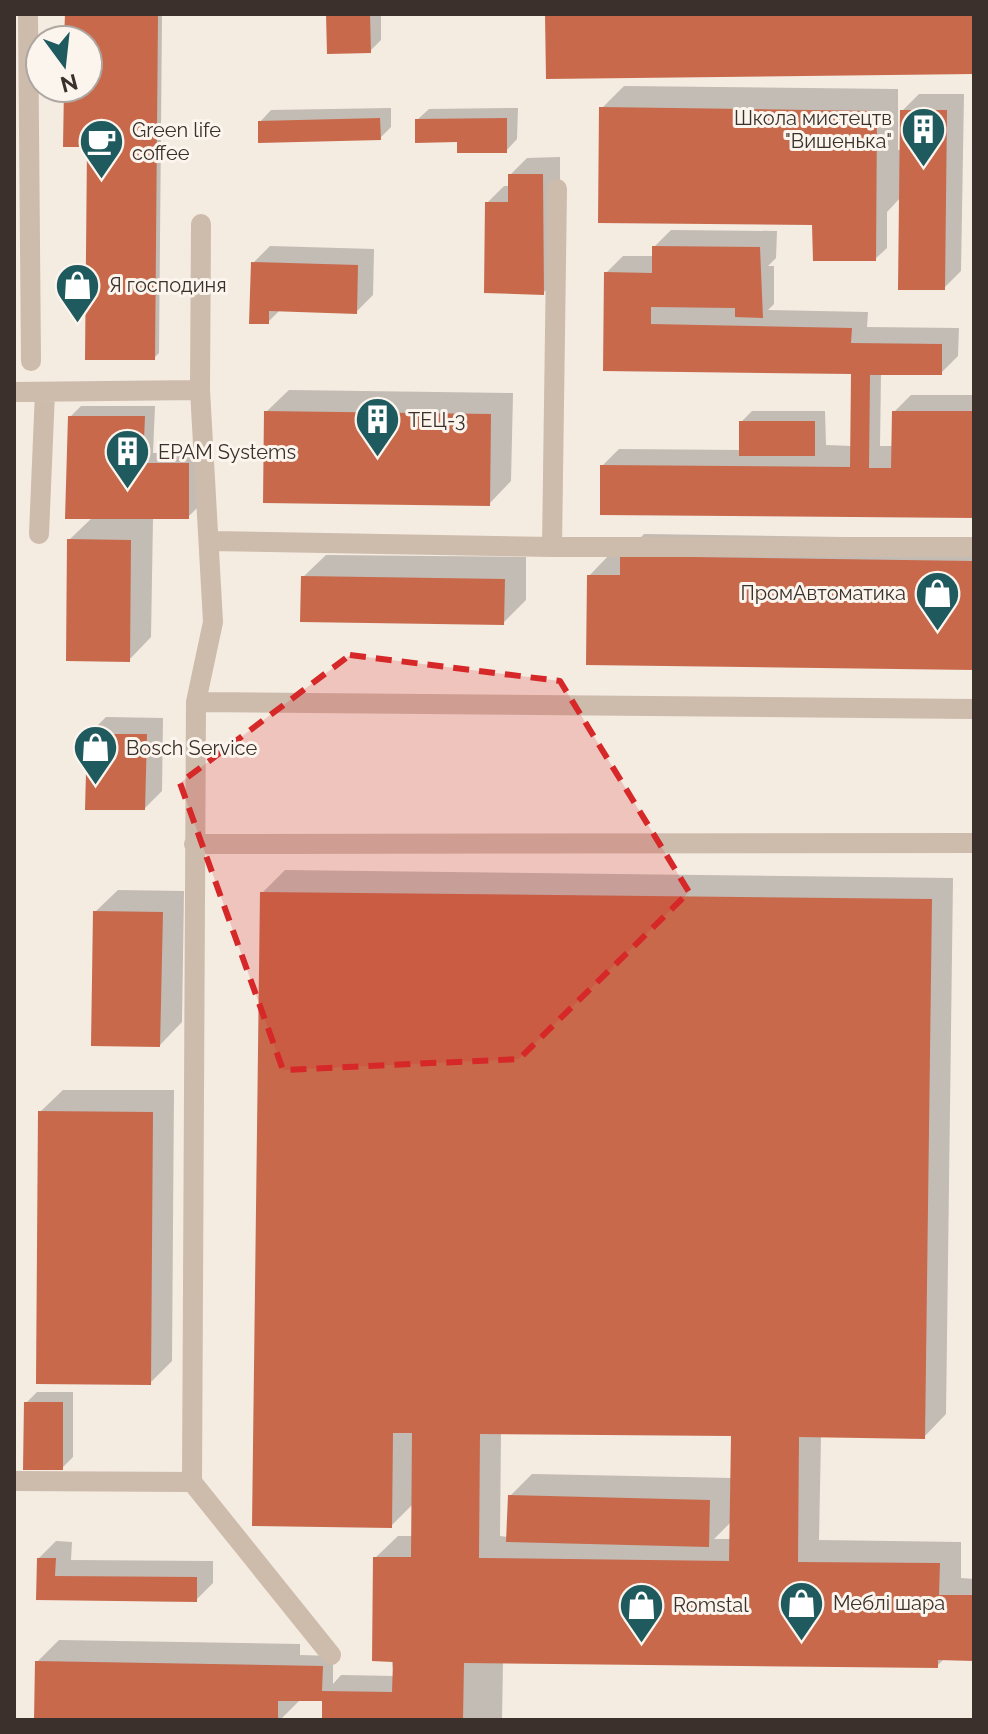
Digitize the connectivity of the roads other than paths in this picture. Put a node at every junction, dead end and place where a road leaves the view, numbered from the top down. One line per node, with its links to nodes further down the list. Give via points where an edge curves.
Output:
1 (28, 14): 2 (lane)
2 (21, 165): 5 (lane)
3 (557, 189): 11 (lane)
4 (201, 224): 6 (lane)
5 (31, 361)
6 (200, 390): 8 (lane); 10 (lane)
7 (14, 392): 8 (lane)
8 (45, 392): 9 (lane)
9 (39, 534)
10 (210, 541): 11 (lane); 13 (lane, via 213,622)
11 (552, 547): 12 (lane)
12 (974, 547)
13 (196, 702): 14 (lane); 16 (lane)
14 (974, 709)
15 (974, 843): 16 (lane)
16 (194, 844): 18 (lane)
17 (14, 1481): 18 (lane)
18 (192, 1482): 19 (lane)
19 (331, 1655)

